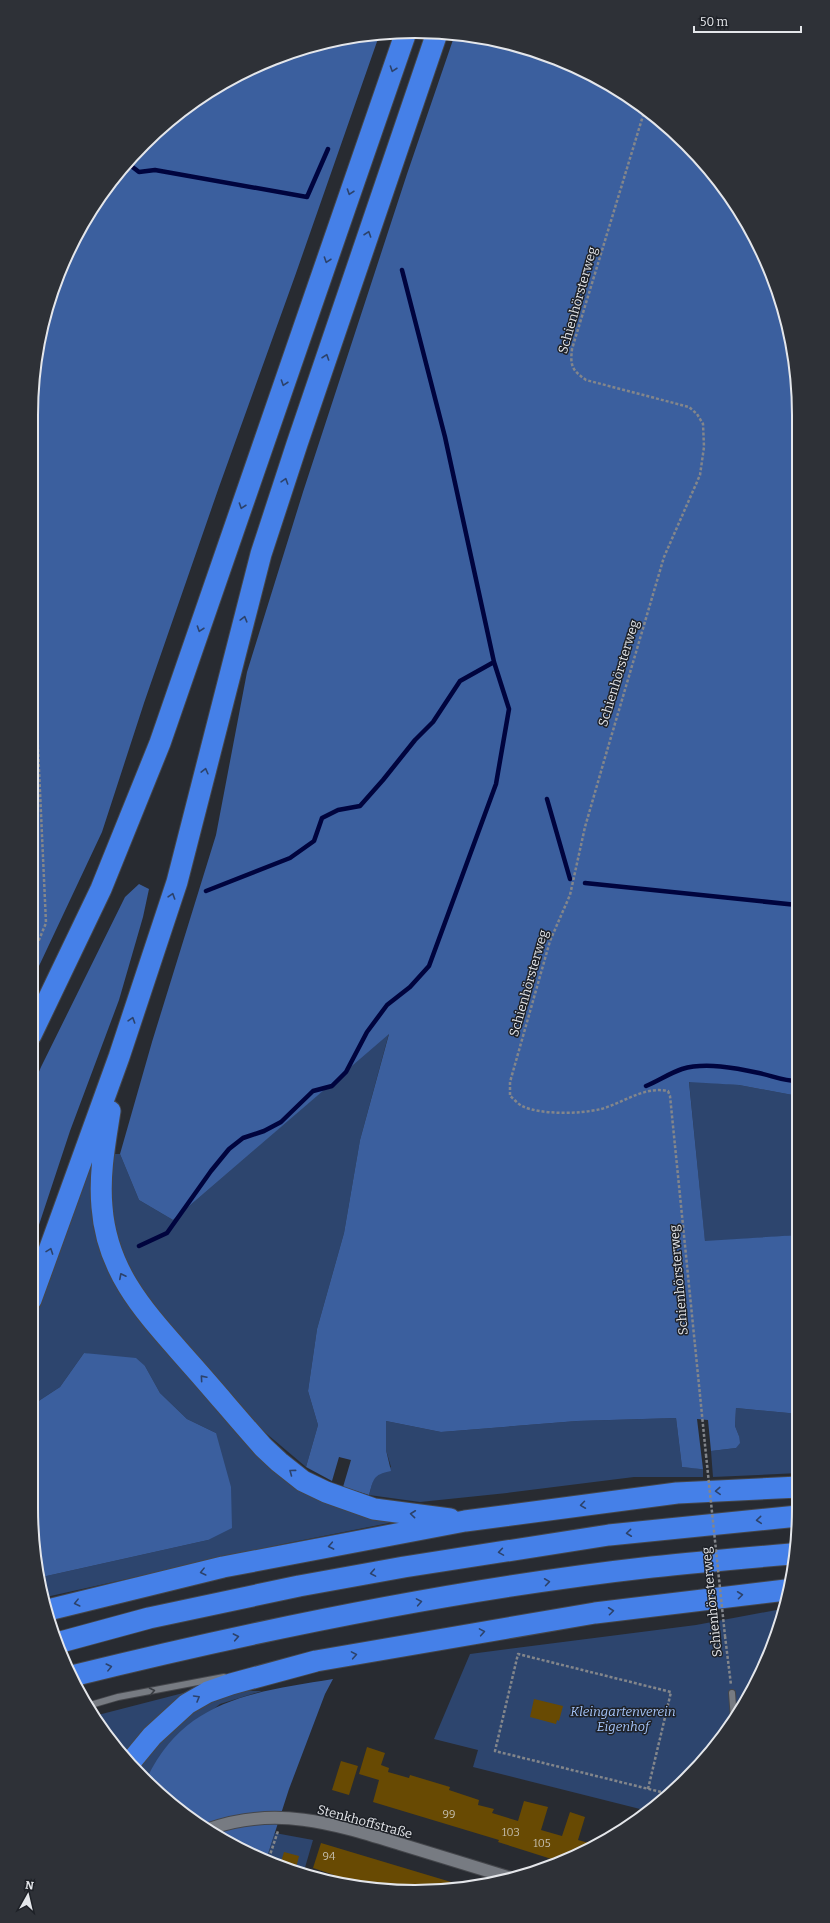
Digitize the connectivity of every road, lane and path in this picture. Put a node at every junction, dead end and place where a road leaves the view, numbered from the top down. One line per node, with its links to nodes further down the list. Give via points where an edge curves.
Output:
1 (404, 38): 6 (highway, one-way to 6, via 160,743 101,890)
2 (435, 39): 7 (highway, one-way to 2, via 177,882 261,554 296,444)
3 (643, 115): 20 (path, Schienhörsterweg, bridge, via 570,361 575,372 586,380 689,407 703,424 704,447 700,476 660,571 589,812 570,895 550,941 510,1082 510,1096 522,1106 541,1111 576,1113 601,1109 649,1091 668,1091 670,1096)
4 (38, 748): 5 (path, via 46,923)
5 (38, 942)
6 (38, 1020)
7 (119, 1057): 8 (highway, one-way to 7); 11 (highway, one-way to 7, via 374,1509 303,1481 263,1447 138,1304 111,1251 102,1208 103,1154)
8 (38, 1281)
9 (792, 1487): 11 (highway, one-way to 11, via 677,1493)
10 (792, 1517): 15 (highway, one-way to 15, via 609,1535 404,1567 149,1618)
11 (465, 1521): 14 (highway, one-way to 14, via 223,1567)
12 (789, 1554): 18 (highway, one-way to 12, via 198,1644 423,1601 650,1567)
13 (783, 1590): 16 (highway, one-way to 13, via 595,1613)
14 (52, 1609)
15 (63, 1641)
16 (316, 1661): 17 (lane); 23 (highway, one-way to 16, via 170,1718 208,1692)
17 (243, 1673)
18 (77, 1675)
19 (229, 1676): 21 (lane, one-way to 19)
20 (732, 1693): 22 (lane)
21 (94, 1704)
22 (733, 1709)
23 (133, 1759)
24 (648, 1789): 24 (path, via 494,1751 518,1654 671,1692); 25 (path)
25 (662, 1792)
26 (283, 1817): 27 (street, Stenkhoffstraße, via 247,1819); 28 (path); 29 (street, Stenkhoffstraße, via 341,1827)
27 (216, 1827)
28 (270, 1856)
29 (501, 1875)

